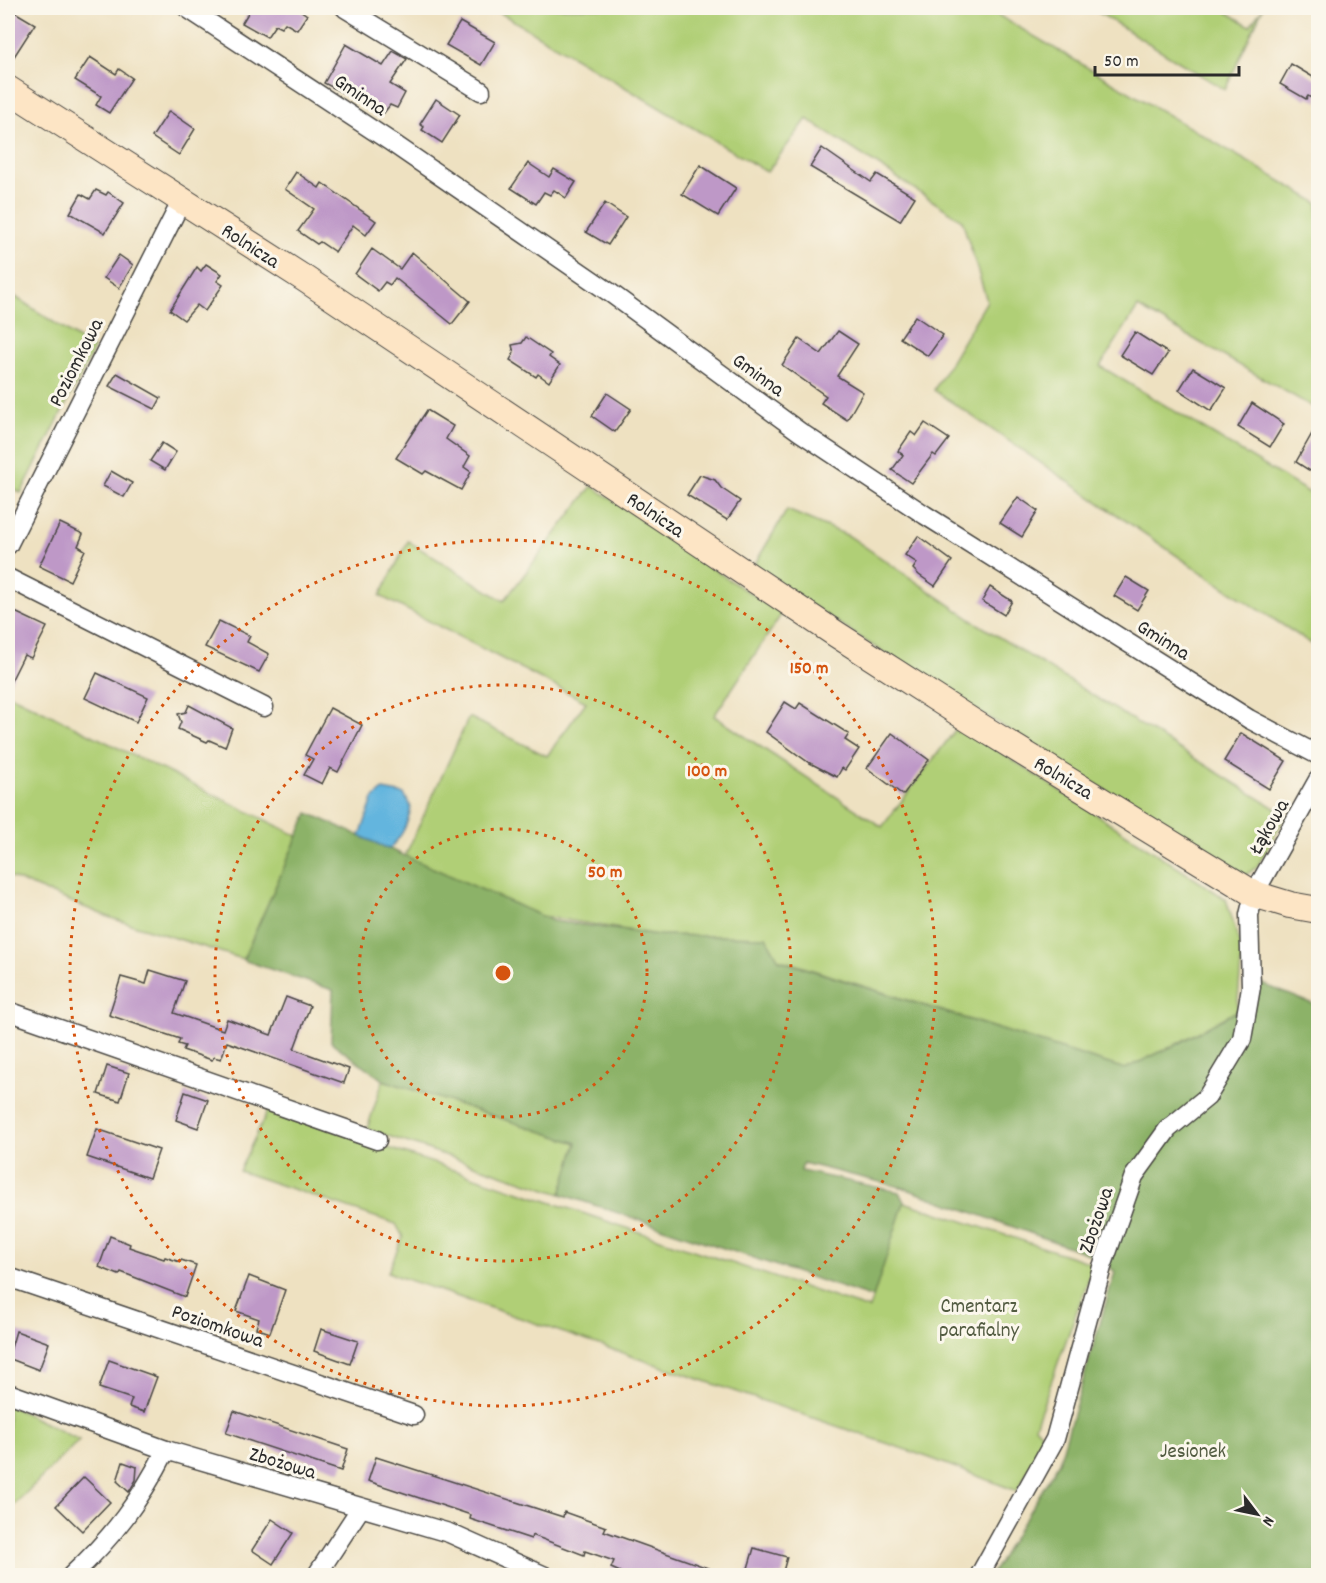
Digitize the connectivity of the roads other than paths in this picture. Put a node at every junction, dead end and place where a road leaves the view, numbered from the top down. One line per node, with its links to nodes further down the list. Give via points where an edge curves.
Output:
1 (187, 8): 9 (street, Gminna, via 336,104 915,509 1249,719)
2 (345, 8): 4 (street)
3 (8, 89): 5 (street, Rolnicza)
4 (481, 91)
5 (182, 200): 6 (street, Poziomkowa); 11 (street, Rolnicza, via 836,634)
6 (8, 545)
7 (8, 578): 8 (street)
8 (264, 707)
9 (1318, 755)
10 (1318, 780): 11 (street, Łąkowa)
11 (1254, 894): 12 (street, Rolnicza); 23 (street, Zbożowa, via 1249,915 1251,987 1242,1040 1207,1097 1168,1129 1134,1176 1102,1267 1055,1439)
12 (1318, 910)
13 (8, 1011): 14 (street)
14 (377, 1140)
15 (8, 1277): 17 (street, Poziomkowa)
16 (8, 1393): 18 (street, Zbożowa)
17 (414, 1415)
18 (166, 1450): 19 (street, Zbożowa); 20 (street, via 145,1491 98,1551)
19 (360, 1509): 21 (street); 22 (street, Zbożowa, via 449,1533)
20 (71, 1575)
21 (316, 1575)
22 (545, 1575)
23 (979, 1575)

